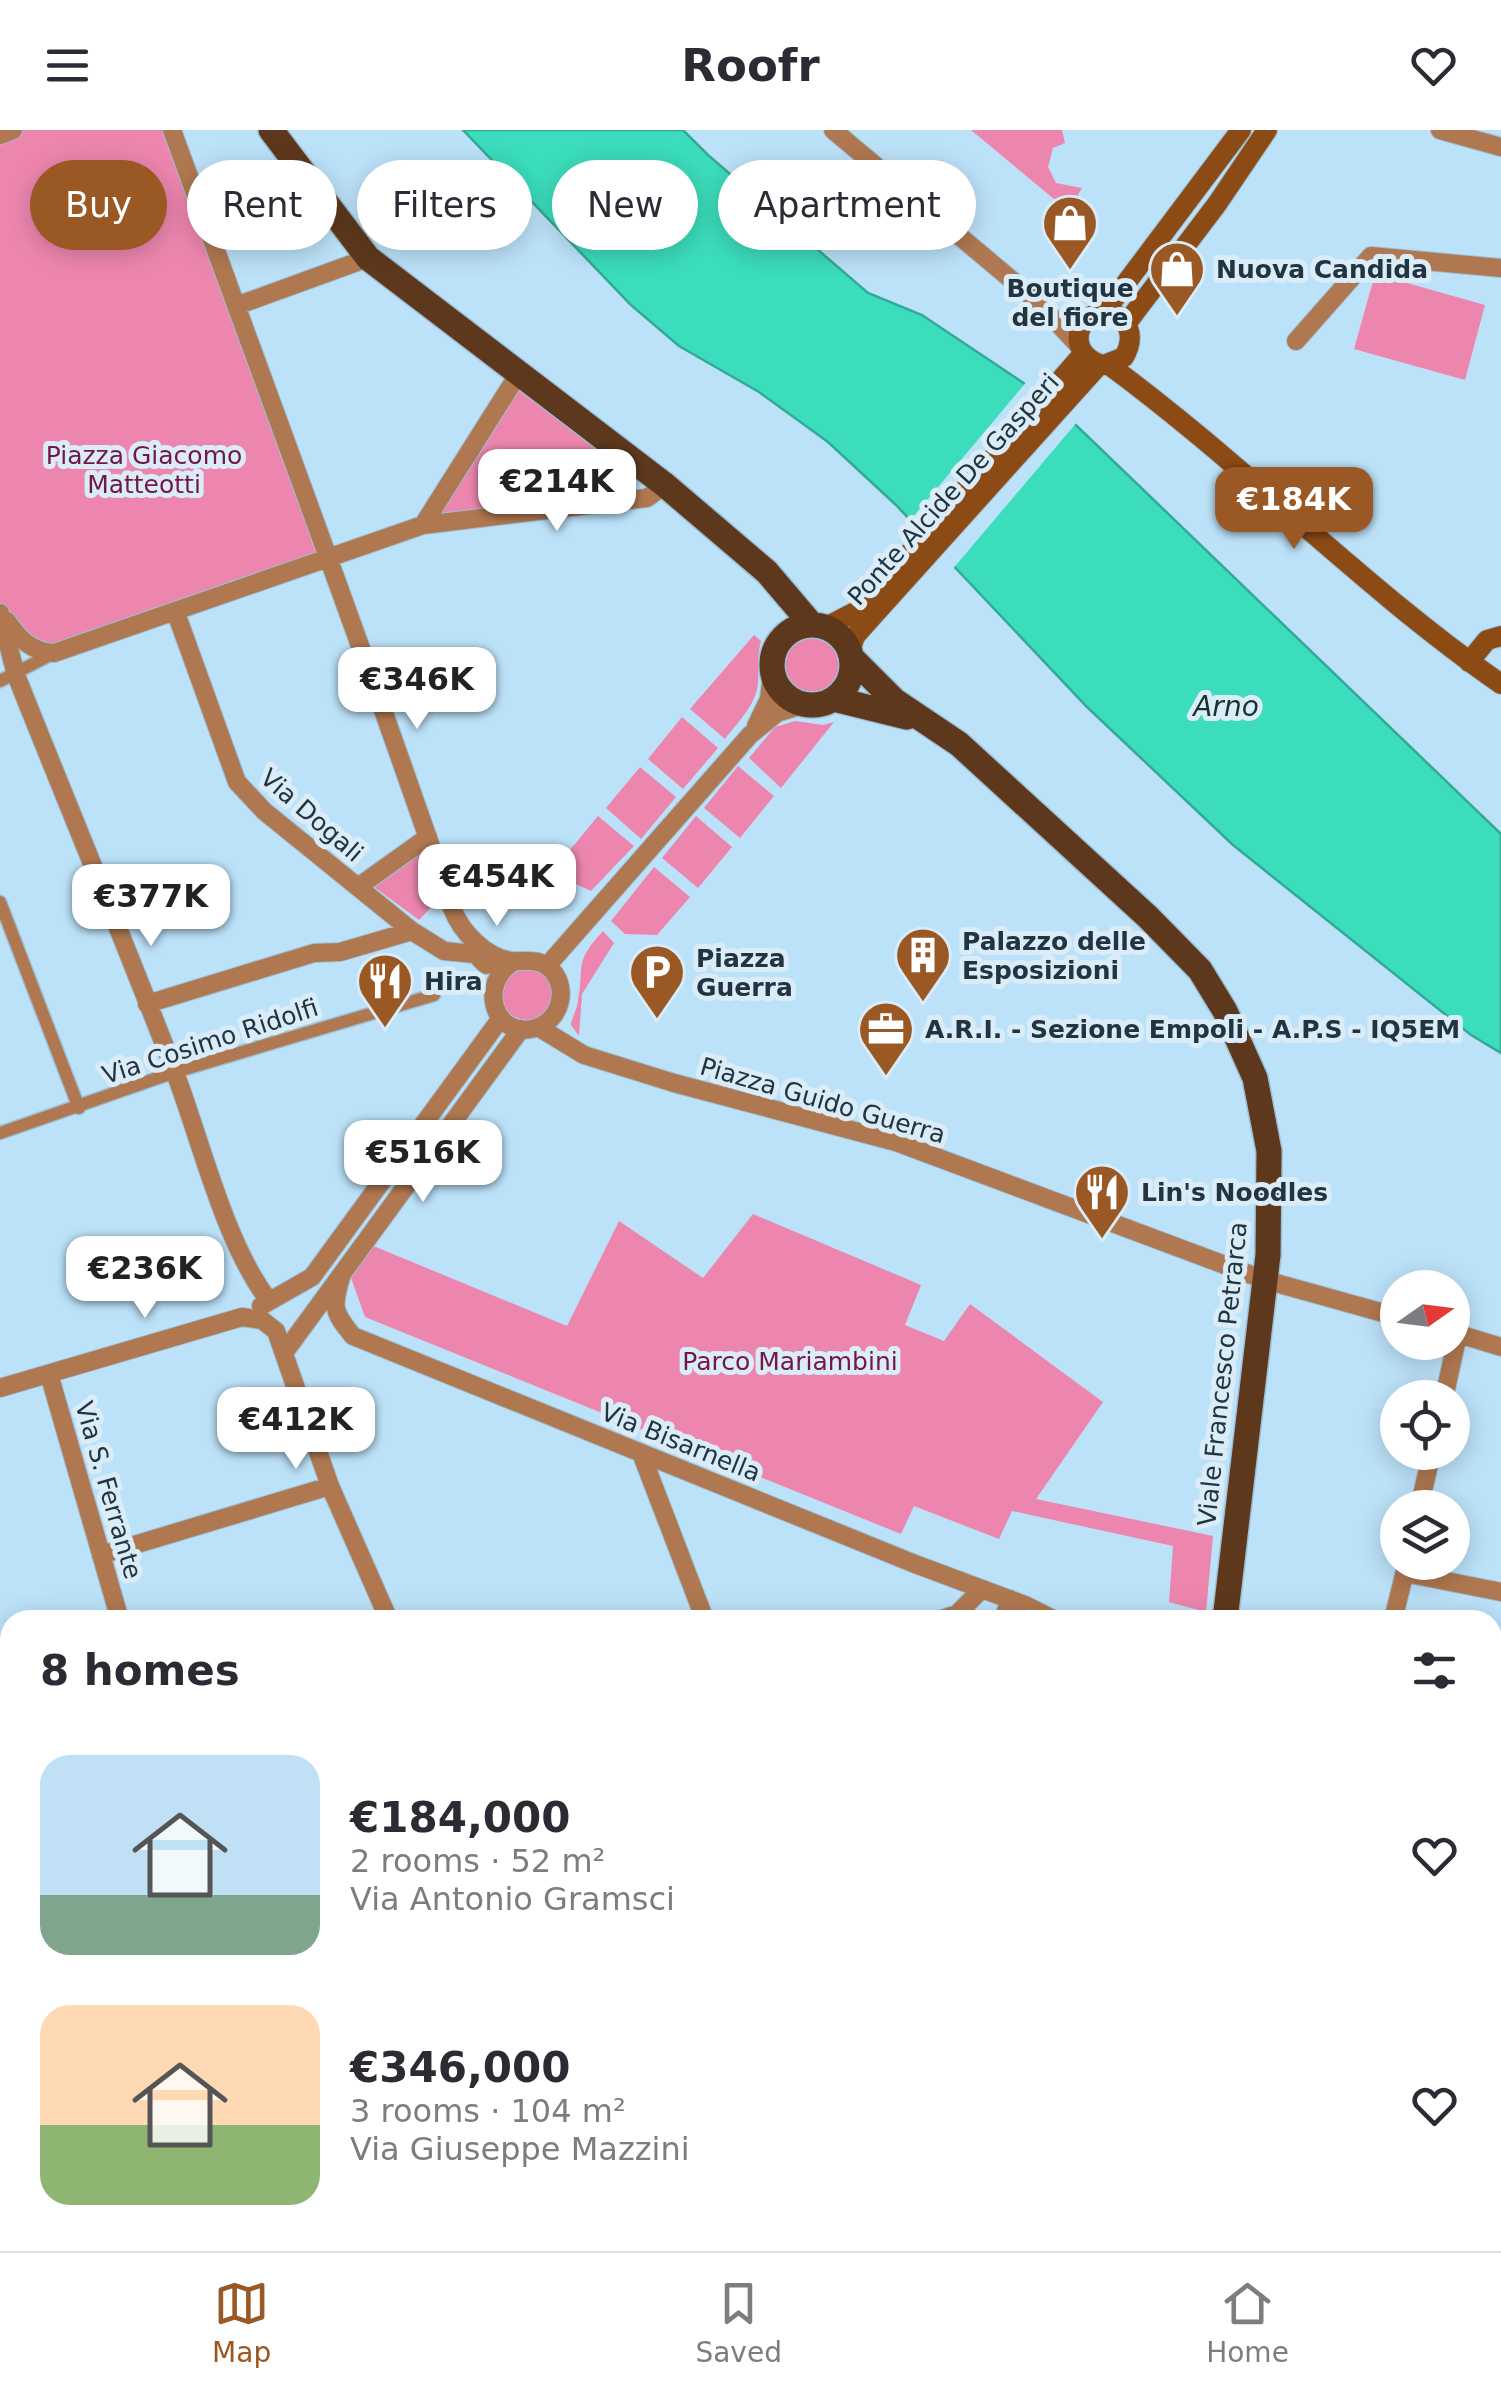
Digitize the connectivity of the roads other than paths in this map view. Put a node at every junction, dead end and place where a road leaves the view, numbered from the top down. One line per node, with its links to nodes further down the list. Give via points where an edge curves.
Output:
1 (12, 130): 8 (street)
2 (172, 130): 13 (street)
3 (272, 130): 10 (main road)
4 (1240, 130): 14 (main road)
5 (1266, 130): 15 (main road)
6 (1440, 130): 9 (street)
7 (840, 132): 12 (street)
8 (0, 135)
9 (1501, 146)
10 (368, 258): 13 (street); 19 (main road)
11 (1501, 268): 16 (street, via 1370,256)
12 (1038, 302): 14 (street); 18 (street)
13 (236, 306): 23 (street)
14 (1096, 314): 15 (main road); 18 (main road, via 1079,329)
15 (1126, 324): 17 (main road)
16 (1296, 341)
17 (1128, 350): 18 (main road, via 1117,362); 20 (main road)
18 (1087, 363): 20 (main road); 27 (main road, Ponte Alcide De Gasperi)
19 (519, 373): 21 (main road); 22 (street)
20 (1155, 398): 33 (main road)
21 (665, 485): 22 (street, via 647,498); 24 (main road)
22 (423, 525): 23 (street)
23 (328, 560): 26 (street); 41 (street)
24 (767, 572): 28 (main road); 29 (main road, via 782,600)
25 (0, 612): 31 (street, via 36,652); 35 (street)
26 (176, 612): 31 (street); 42 (street, Via Dogali, via 237,782)
27 (866, 613): 28 (main road, Ponte Alcide De Gasperi); 32 (main road, Ponte Alcide De Gasperi)
28 (819, 626): 29 (main road); 32 (main road, via 844,641)
29 (784, 636): 34 (main road)
30 (1501, 636): 33 (main road, via 1487,640)
31 (54, 653): 35 (street)
32 (851, 654): 37 (main road, via 849,681); 39 (main road, Viale Francesco Petrarca, via 896,702)
33 (1469, 662): 36 (main road)
34 (772, 674): 38 (main road, via 783,694); 40 (street, via 770,699)
35 (8, 678): 49 (street)
36 (1501, 684)
37 (834, 700): 38 (main road); 39 (main road, Viale Francesco Petrarca)
38 (803, 705): 40 (street, via 778,713)
39 (934, 728): 56 (main road, Viale Francesco Petrarca, via 1148,917 1200,970 1225,1011 1255,1078 1268,1151)
40 (750, 735): 46 (street)
41 (428, 838): 42 (street); 45 (street, via 458,922 493,956)
42 (358, 887): 44 (street, Via Dogali)
43 (0, 902): 53 (street)
44 (412, 931): 47 (street, Via Dogali, via 444,950 475,954); 49 (street)
45 (515, 962): 46 (street); 47 (street)
46 (547, 966): 51 (street, via 561,995 554,1015)
47 (493, 985): 50 (street)
48 (434, 995): 52 (street, Via Cosimo Ridolfi)
49 (148, 1004): 52 (street)
50 (502, 1018): 51 (street, Piazza Guido Guerra); 57 (street, via 312,1276)
51 (530, 1028): 55 (street); 56 (street, Piazza Guido Guerra, via 584,1055 896,1142)
52 (175, 1072): 53 (street, Via Cosimo Ridolfi); 57 (street, via 251,1276)
53 (79, 1108): 54 (street, Via Cosimo Ridolfi)
54 (0, 1133)
55 (342, 1274): 62 (street); 65 (street, Via Bisarnella, via 336,1316 353,1336)
56 (1265, 1280): 58 (street, Piazza Guido Guerra); 79 (main road, Viale Francesco Petrarca)
57 (270, 1301): 59 (street)
58 (1380, 1312)
59 (242, 1317): 62 (street, via 276,1331); 63 (street)
60 (1470, 1338): 61 (street)
61 (1501, 1347)
62 (284, 1353): 66 (street)
63 (49, 1374): 64 (street); 67 (street, Via S. Ferrante)
64 (0, 1388)
65 (641, 1453): 70 (street, Via Bisarnella); 75 (street)
66 (330, 1486): 67 (street); 74 (street)
67 (101, 1555): 73 (street, Via S. Ferrante)
68 (1403, 1580): 80 (street)
69 (1454, 1580): 71 (street)
70 (982, 1589): 72 (street, Via Bisarnella); 76 (street)
71 (1501, 1592)
72 (1010, 1599): 77 (street); 78 (street, Via Bisarnella)
73 (117, 1610)
74 (385, 1610)
75 (701, 1610)
76 (961, 1610)
77 (1006, 1610)
78 (1033, 1610)
79 (1225, 1610)
80 (1396, 1610)

